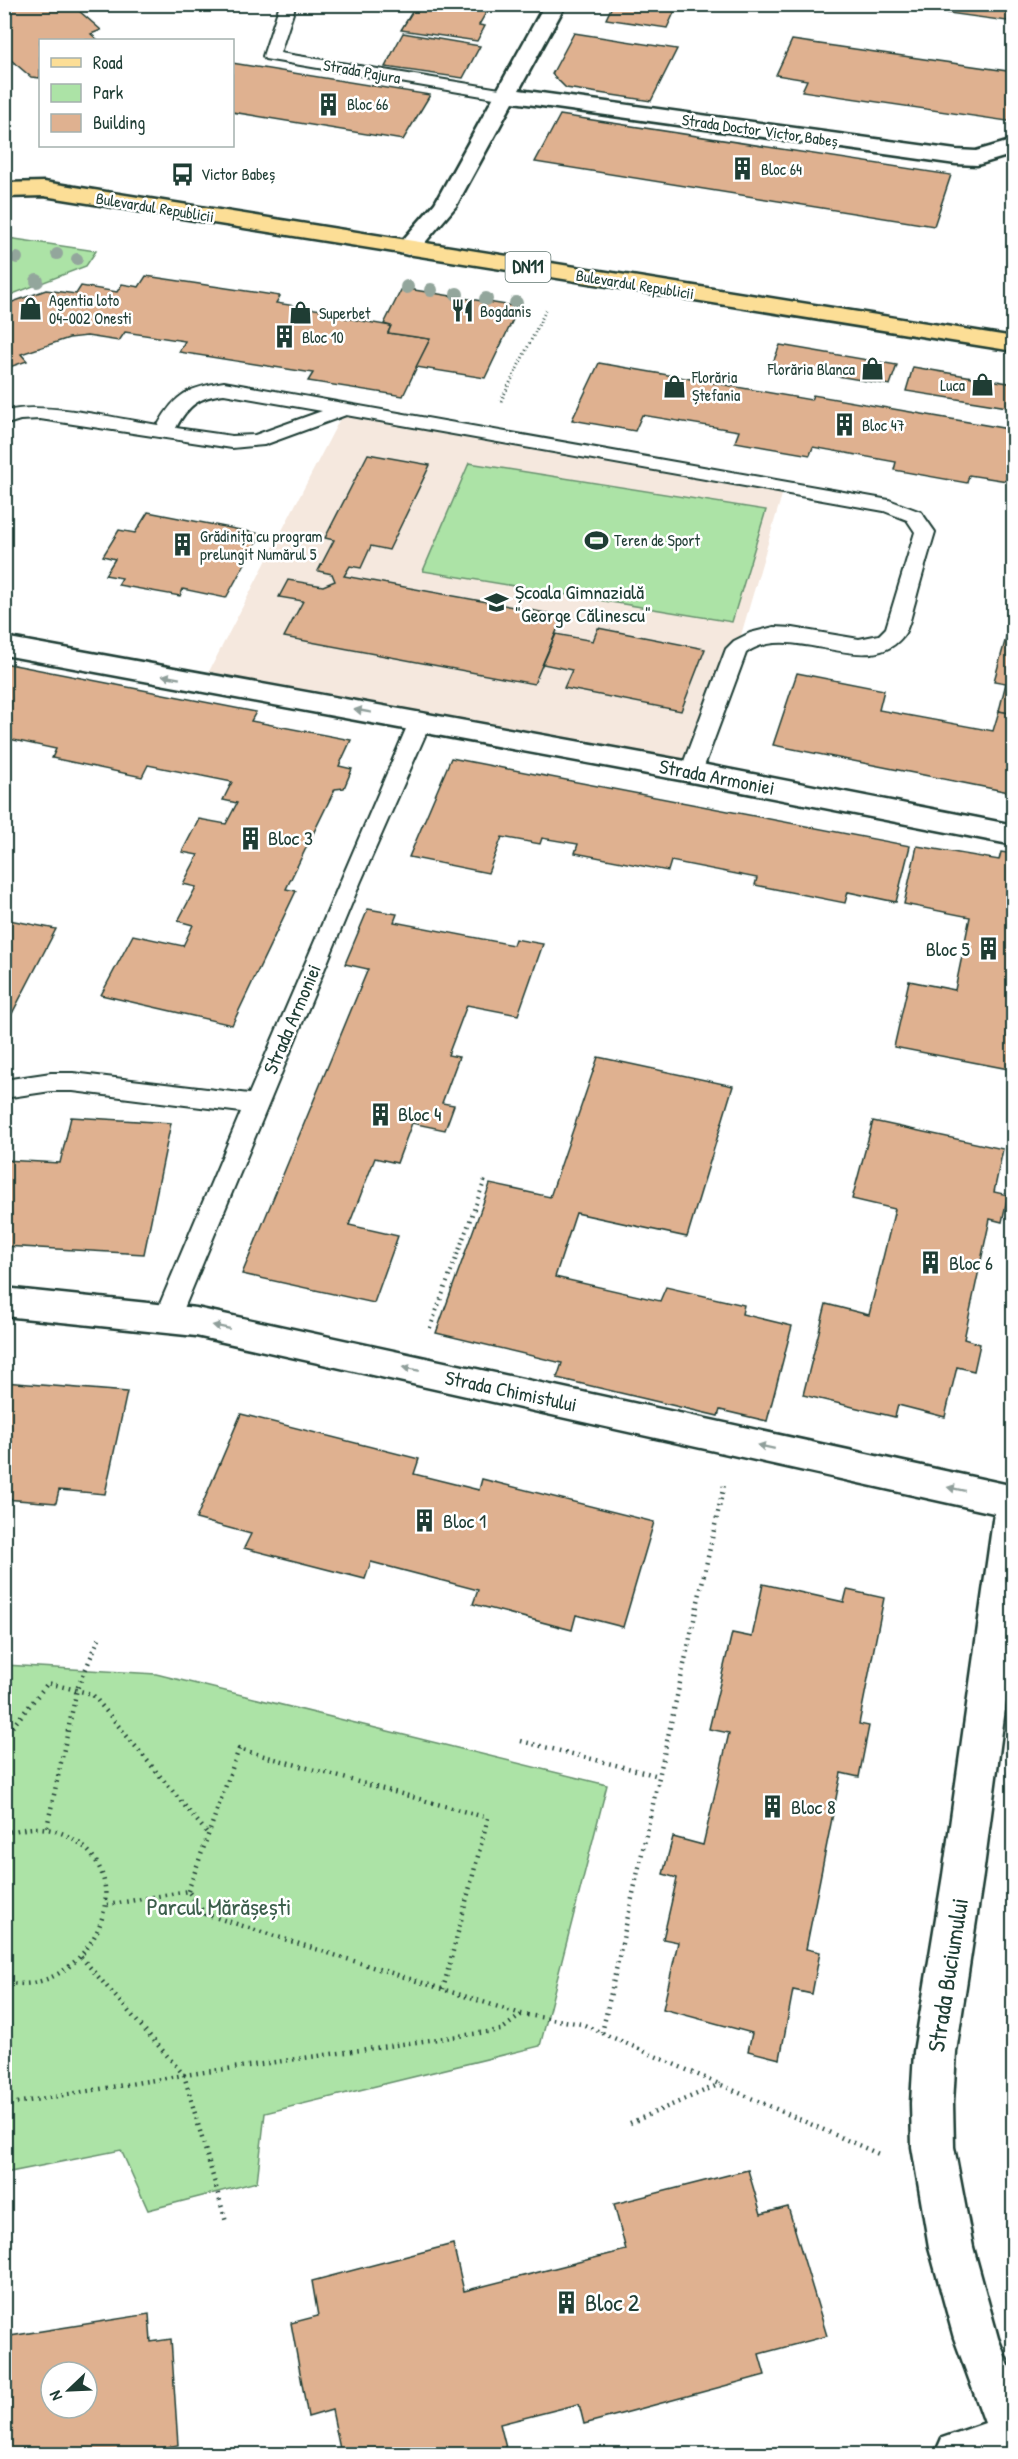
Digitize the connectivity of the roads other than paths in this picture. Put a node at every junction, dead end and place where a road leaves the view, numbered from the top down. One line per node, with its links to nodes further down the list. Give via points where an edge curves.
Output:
1 (288, 4): 3 (lane, Strada Pajura, via 271,56)
2 (556, 4): 3 (street)
3 (506, 94): 4 (street, Strada Doctor Victor Babeș, via 956,158 977,158); 8 (street, via 446,206)
4 (1014, 147)
5 (4, 173): 6 (main road, DN11)
6 (44, 189): 7 (main road, DN11); 8 (main road, Bulevardul Republicii / DN11)
7 (4, 190)
8 (408, 248): 9 (main road, Bulevardul Republicii / DN11)
9 (1014, 344)
10 (345, 409): 12 (lane, via 257,441 232,442); 12 (lane, via 224,388 182,400); 15 (lane, via 889,506 914,516 926,532 891,638 870,646 783,634 744,643 737,649)
11 (4, 419): 12 (lane, via 40,413)
12 (164, 432)
13 (4, 646): 14 (street, Strada Armoniei, one-way to 13)
14 (420, 722): 15 (street, Strada Armoniei); 18 (lane, Strada Armoniei)
15 (691, 772): 16 (street, Strada Armoniei)
16 (1014, 835)
17 (4, 1089): 18 (lane, via 73,1082)
18 (256, 1104): 20 (lane, Strada Armoniei)
19 (4, 1302): 20 (street, Strada Chimistului)
20 (166, 1318): 21 (street, Strada Chimistului, one-way to 20)
21 (1013, 1501): 22 (street, Strada Buciumului, via 935,2052 932,2103 933,2147 951,2247 976,2338)
22 (1013, 2437): 23 (street)
23 (958, 2454)

